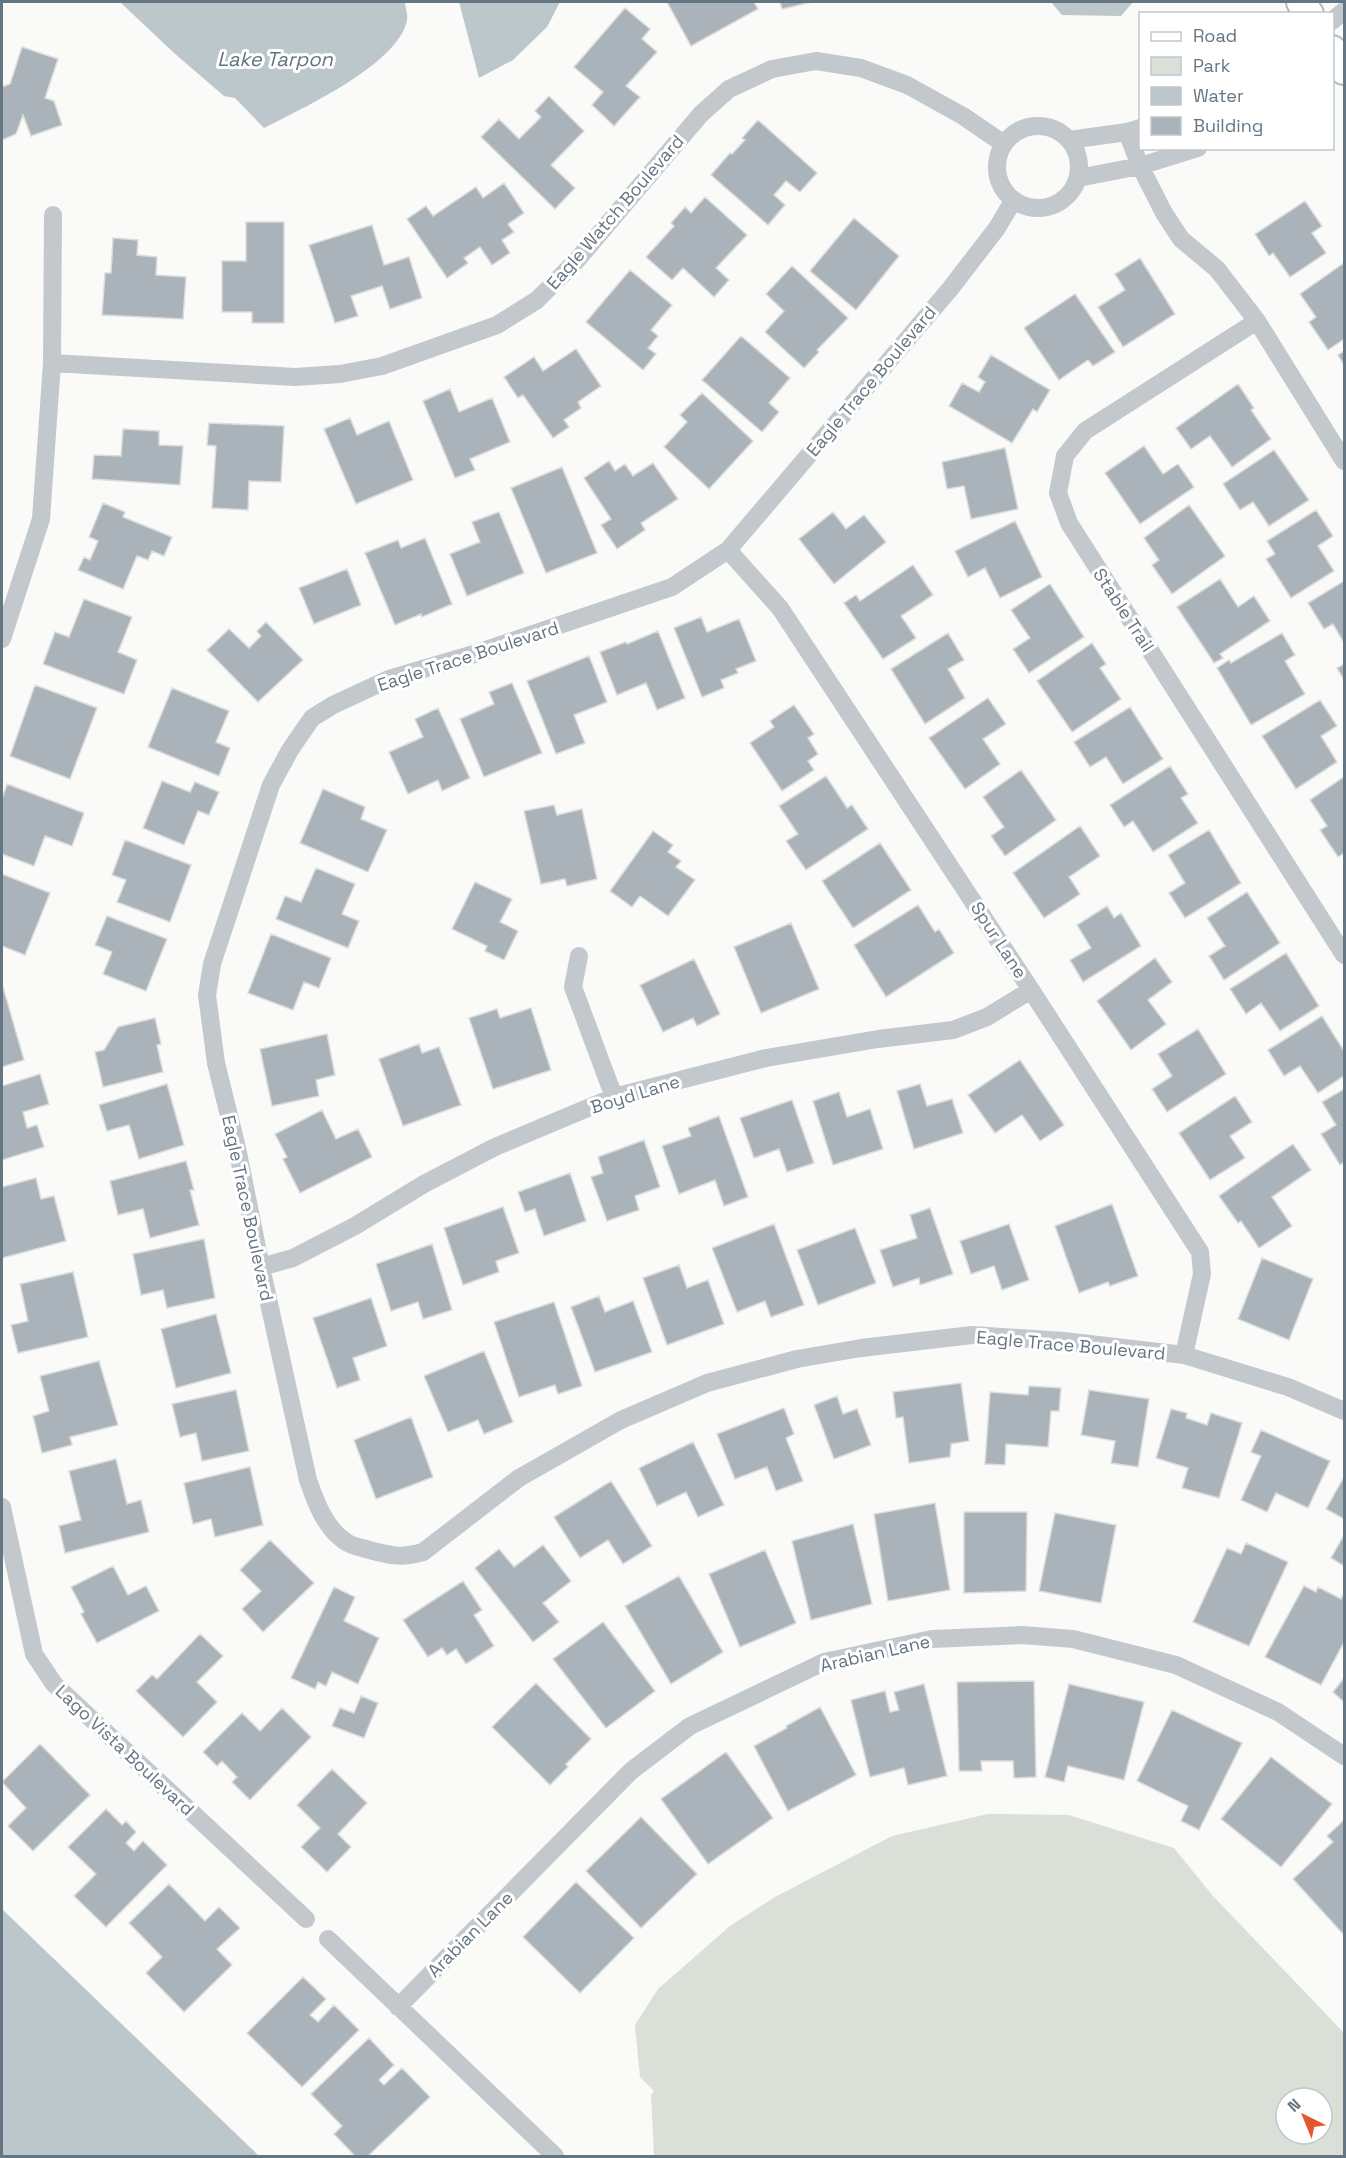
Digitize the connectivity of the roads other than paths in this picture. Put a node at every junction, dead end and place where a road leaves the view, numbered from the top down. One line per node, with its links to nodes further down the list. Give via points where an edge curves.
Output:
1 (1134, 130): 2 (street); 5 (street)
2 (1069, 140): 3 (street, via 1059,132 1035,126 1012,135); 6 (street, via 1076,152)
3 (1004, 144): 7 (street, via 996,168 1004,192); 10 (street, Eagle Watch Boulevard, via 907,86 861,68 816,61 772,69 729,88 701,114 577,260 537,300 497,325 382,366 340,374 295,377)
4 (1192, 150): 5 (street)
5 (1140, 166): 6 (street); 9 (street, via 1181,239 1217,269)
6 (1078, 178): 7 (street, via 1063,200 1051,207 1024,207)
7 (1013, 201): 12 (street, Eagle Trace Boulevard, via 950,289)
8 (53, 215): 10 (street)
9 (1257, 321): 11 (street); 14 (street, Stable Trail, via 1085,431 1065,456 1058,493 1069,523)
10 (52, 363): 13 (street, via 41,519)
11 (1344, 461)
12 (728, 550): 16 (street, Spur Lane, via 780,608); 18 (street, Eagle Trace Boulevard, via 672,587 389,679 312,718 290,750 271,785 212,964 207,994 216,1063)
13 (2, 639)
14 (1344, 955)
15 (579, 956): 17 (street, via 573,987)
16 (1031, 990): 17 (street, Boyd Lane, via 987,1017 953,1030 766,1058); 19 (street, Spur Lane, via 1200,1252 1202,1274)
17 (614, 1097): 18 (street, Boyd Lane, via 495,1147 345,1232 293,1258)
18 (261, 1267): 19 (street, Eagle Trace Boulevard, via 308,1480 317,1504 328,1525 347,1543 397,1557 423,1552 519,1478 621,1420 707,1383 797,1359 972,1335)
19 (1184, 1355): 20 (street, Eagle Trace Boulevard, via 1288,1387)
20 (1344, 1411)
21 (2, 1507): 23 (street, Lago Vista Boulevard, via 34,1654 54,1684)
22 (1344, 1756): 25 (street, Arabian Lane, via 1278,1713 1176,1665 1073,1639 1022,1635 932,1639 824,1662 690,1726 631,1771)
23 (306, 1919)
24 (328, 1939): 25 (street)
25 (398, 2007): 26 (street)
26 (555, 2157)

